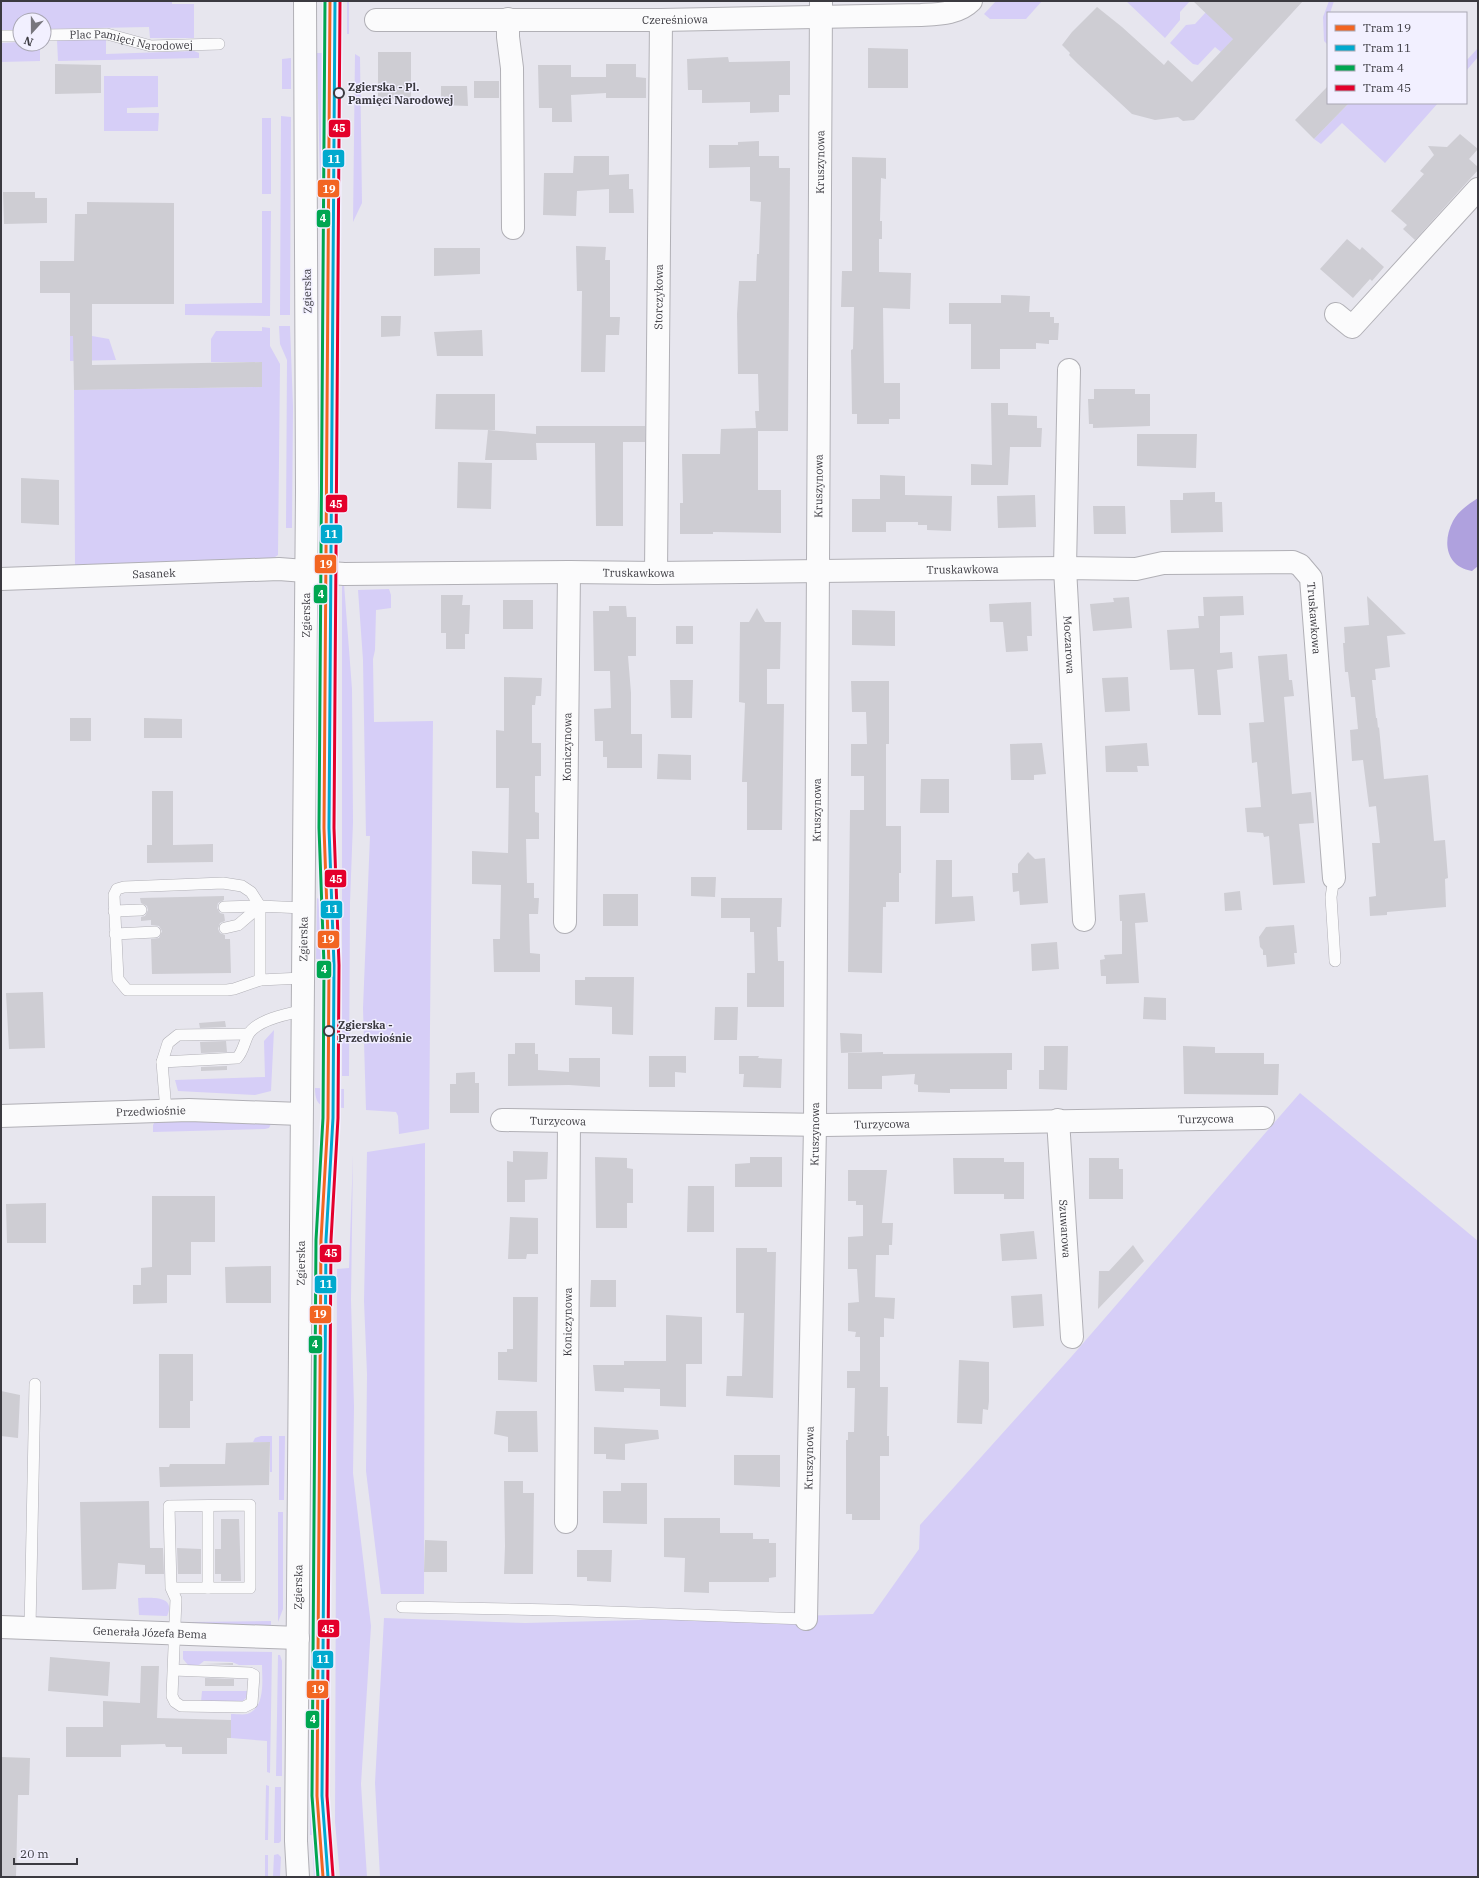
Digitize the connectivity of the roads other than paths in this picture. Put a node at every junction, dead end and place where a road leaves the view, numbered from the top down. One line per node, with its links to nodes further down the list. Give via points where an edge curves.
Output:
1 (305, 1): 16 (street, Zgierska)
2 (971, 1): 3 (street, Czereśniowa, via 952,12 921,15)
3 (821, 9): 6 (street, Czereśniowa); 17 (street, Kruszynowa)
4 (508, 19): 5 (street, Czereśniowa); 6 (street, Czereśniowa); 12 (street, via 512,68)
5 (376, 20)
6 (661, 20): 19 (street, Storczykowa)
7 (52, 35): 10 (lane, Plac Pamięci Narodowej, via 106,34 151,46)
8 (1, 36): 9 (lane)
9 (12, 36)
10 (219, 44)
11 (1478, 189): 13 (street, via 1352,327)
12 (512, 228)
13 (1336, 314)
14 (1069, 370): 15 (street, Moczarowa)
15 (1065, 568): 17 (street, Truskawkowa); 21 (street, Truskawkowa, via 1136,569 1163,564 1284,561 1300,565 1307,571 1310,578); 27 (street, Moczarowa)
16 (306, 570): 18 (street, Truskawkowa, via 344,574); 20 (street, Sasanek); 24 (street, Zgierska)
17 (819, 571): 19 (street, Truskawkowa); 45 (street, Kruszynowa)
18 (569, 572): 19 (street, Truskawkowa); 28 (street, Koniczynowa)
19 (656, 573)
20 (1, 579)
21 (1334, 878): 32 (lane, via 1331,897)
22 (224, 906): 23 (lane)
23 (260, 906): 24 (lane); 26 (lane, via 251,892 242,886 223,883 124,887 117,889 114,895); 29 (lane, via 238,925); 34 (lane)
24 (303, 908): 33 (street, Zgierska)
25 (141, 910): 26 (lane)
26 (114, 911): 31 (lane)
27 (1084, 920)
28 (565, 922)
29 (225, 928)
30 (154, 932): 31 (lane)
31 (115, 934): 34 (lane, via 118,979 127,990 227,990)
32 (1335, 961)
33 (302, 978): 34 (lane); 35 (street, Zgierska)
34 (260, 980)
35 (302, 1011): 36 (lane, via 270,1019); 39 (street, Zgierska)
36 (248, 1034): 37 (lane, via 237,1058); 37 (lane, via 178,1035 168,1043)
37 (162, 1062): 38 (lane)
38 (166, 1111): 39 (street, Przedwiośnie); 40 (street, Przedwiośnie)
39 (301, 1114): 57 (street, Zgierska)
40 (1, 1116)
41 (1263, 1118): 43 (street, Turzycowa)
42 (502, 1120): 44 (street, Turzycowa)
43 (1058, 1120): 45 (street, Turzycowa); 46 (street, Szuwarowa)
44 (569, 1121): 45 (street, Turzycowa); 49 (street, Koniczynowa)
45 (815, 1125): 53 (street, Kruszynowa)
46 (1072, 1337)
47 (35, 1384): 55 (lane)
48 (208, 1506): 50 (lane, via 169,1506); 51 (lane); 51 (lane, via 250,1505 250,1588)
49 (566, 1522)
50 (171, 1588): 51 (lane); 56 (lane, via 176,1599)
51 (208, 1588)
52 (402, 1607): 53 (lane)
53 (806, 1619)
54 (1, 1627): 55 (street, Generała Józefa Bema)
55 (30, 1628): 56 (street, Generała Józefa Bema)
56 (174, 1634): 57 (street, Generała Józefa Bema); 58 (lane)
57 (298, 1638): 59 (street, Zgierska)
58 (172, 1670): 58 (lane, via 172,1696 181,1706 244,1708 252,1703 254,1675 250,1673)
59 (298, 1877)

